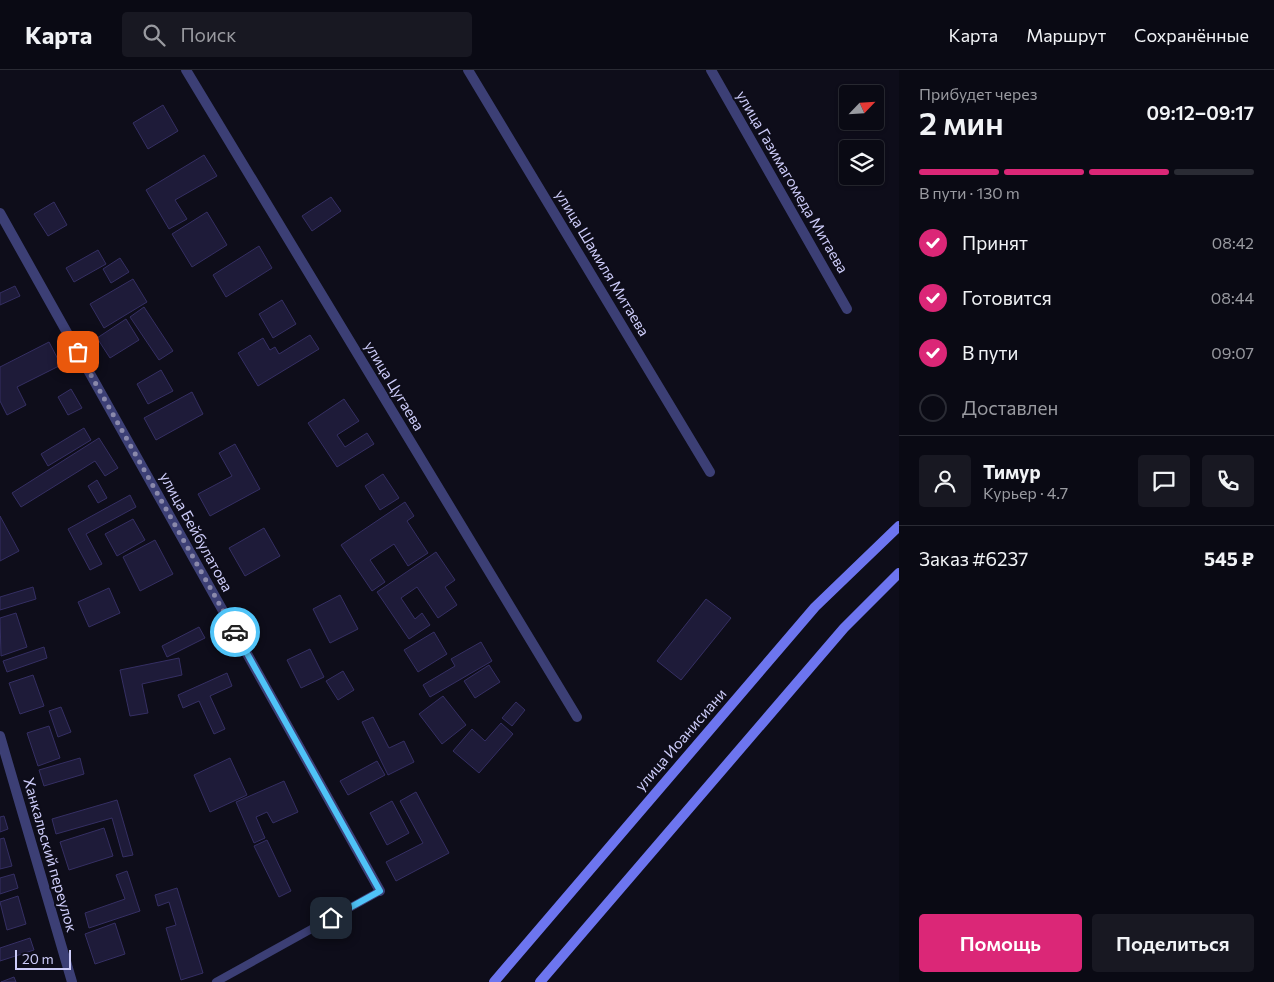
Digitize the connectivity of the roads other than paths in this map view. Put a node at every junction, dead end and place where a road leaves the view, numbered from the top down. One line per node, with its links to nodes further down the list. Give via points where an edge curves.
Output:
1 (186, 70): 9 (street, улица Цугаева)
2 (468, 70): 6 (street, улица Шамиля Митаева)
3 (711, 70): 5 (street, улица Газимагомеда Митаева)
4 (0, 213): 11 (street, улица Бейбулатова)
5 (847, 309)
6 (710, 472)
7 (899, 526): 14 (main road, улица Иоанисиани, via 815,607)
8 (899, 573): 15 (main road, via 844,628)
9 (577, 717)
10 (0, 736): 12 (street, Ханкальский переулок)
11 (380, 891): 13 (lane)
12 (72, 982)
13 (216, 982)
14 (494, 982)
15 (540, 982)

